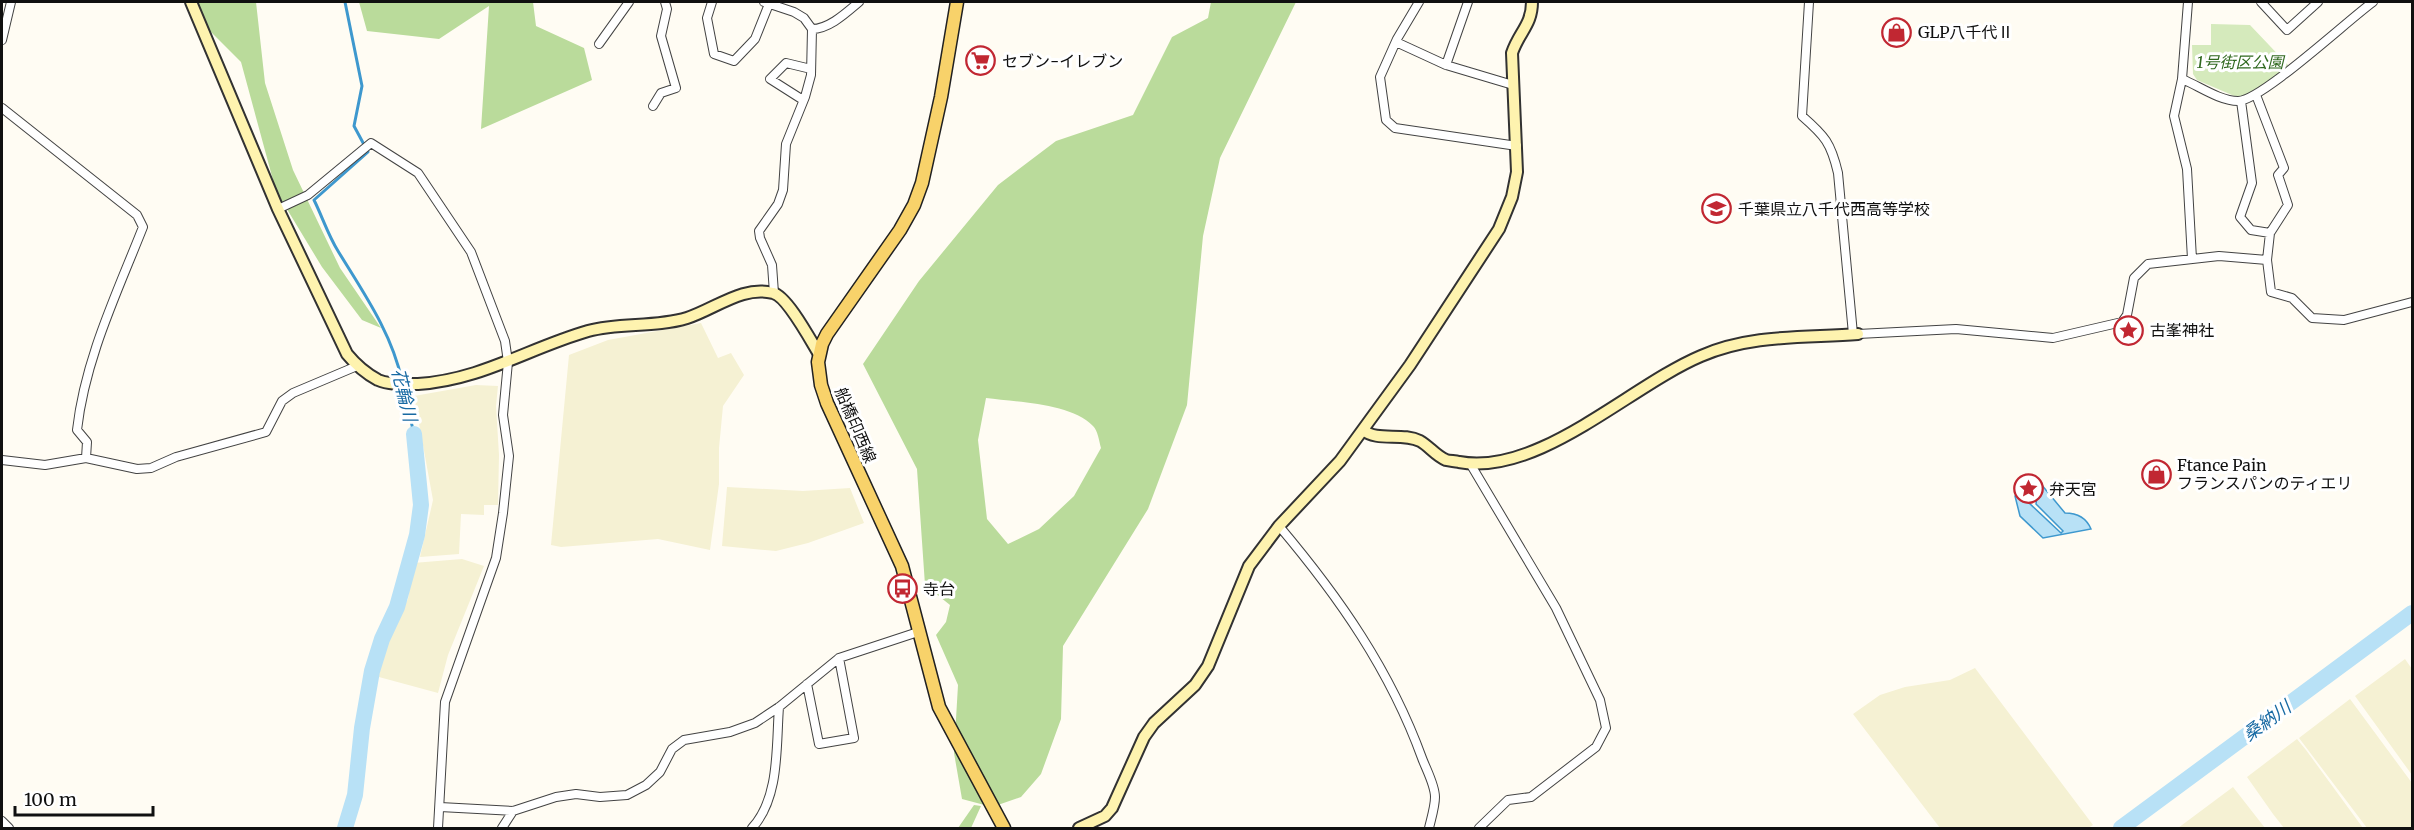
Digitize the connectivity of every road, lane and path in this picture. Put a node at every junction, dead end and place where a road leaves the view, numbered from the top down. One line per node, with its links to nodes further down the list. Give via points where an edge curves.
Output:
1 (11, 2): 18 (street)
2 (191, 2): 31 (street)
3 (629, 2): 20 (street)
4 (665, 2): 28 (street, via 661,36 675,88 661,93)
5 (712, 2): 6 (street, via 707,18 714,54 734,62 755,39)
6 (766, 2): 17 (street, via 794,12)
7 (859, 2): 17 (street, via 835,21)
8 (957, 2): 38 (main road, 船橋印西線, via 941,97 914,205 827,334)
9 (1419, 2): 19 (street)
10 (1468, 2): 21 (street)
11 (1532, 2): 24 (street, via 1532,16 1512,53)
12 (1809, 2): 37 (street, via 1803,116 1822,134 1834,156)
13 (2188, 2): 23 (street)
14 (2260, 2): 15 (street, via 2287,30)
15 (2318, 2)
16 (2373, 2): 25 (street)
17 (812, 29): 22 (street)
18 (2, 40)
19 (1396, 42): 21 (street); 30 (street, via 1380,77 1386,120 1395,128)
20 (599, 44)
21 (1446, 65): 24 (street)
22 (811, 69): 26 (street); 26 (street, via 786,63 770,79)
23 (2182, 79): 27 (street, via 2227,99); 33 (street, via 2174,116 2187,169)
24 (1513, 85): 30 (street)
25 (2256, 95): 27 (street); 32 (street, via 2284,168 2278,175 2288,205)
26 (803, 100): 35 (street, via 786,144 783,190 759,231 772,265)
27 (2241, 101): 32 (street, via 2252,183 2240,217 2251,230)
28 (653, 106)
29 (2, 108): 42 (street, via 137,215 143,227 94,350 80,402 77,430 87,442)
30 (1517, 146): 41 (street, via 1512,197 1499,229)
31 (278, 209): 39 (street, via 308,195 371,143 418,173 471,252 506,341); 40 (street, via 347,354)
32 (2270, 233): 34 (street)
33 (2192, 259): 34 (street, via 2219,256); 37 (street, via 2148,264 2134,278 2122,322 2065,336 2037,338 1956,329)
34 (2267, 260): 36 (street, via 2271,292 2292,298 2312,318 2344,320)
35 (774, 293): 38 (street, via 788,303); 39 (street, via 754,292 735,297 687,318 658,324 585,332)
36 (2412, 302)
37 (1856, 334): 44 (street, via 1731,345 1691,360 1551,441 1510,460)
38 (819, 354): 46 (main road, 船橋印西線, via 821,385 827,403 895,547)
39 (508, 362): 40 (street, via 472,375 407,384 380,381); 50 (street, via 503,415 509,456 503,513 496,558 445,702)
40 (357, 366): 42 (street, via 293,393 282,401 266,432 257,436 176,457 151,468 137,469)
41 (1363, 430): 44 (street, via 1369,435 1420,441 1445,460); 45 (street, via 1333,469)
42 (86, 458): 43 (street, via 45,465)
43 (2, 460)
44 (1471, 465): 61 (street, via 1556,608 1606,720 1596,747 1531,797 1508,800)
45 (1279, 526): 53 (street, via 1249,566 1208,666 1195,685 1143,737 1112,808); 60 (street, via 1350,615 1384,674 1414,737 1435,796)
46 (918, 632): 47 (street); 58 (main road, 船橋印西線, via 939,707)
47 (839, 658): 48 (street); 48 (street, via 854,738 819,744)
48 (807, 684): 49 (street)
49 (779, 707): 51 (street, via 755,723 730,732 684,740 672,749 660,772 627,795 576,794); 57 (street, via 771,793)
50 (440, 807): 51 (street); 55 (street)
51 (513, 811): 56 (street)
52 (2, 821): 54 (street)
53 (1100, 824): 59 (street)
54 (9, 828)
55 (438, 828)
56 (502, 828)
57 (752, 828)
58 (1004, 828)
59 (1079, 828)
60 (1429, 828)
61 (1479, 828)

